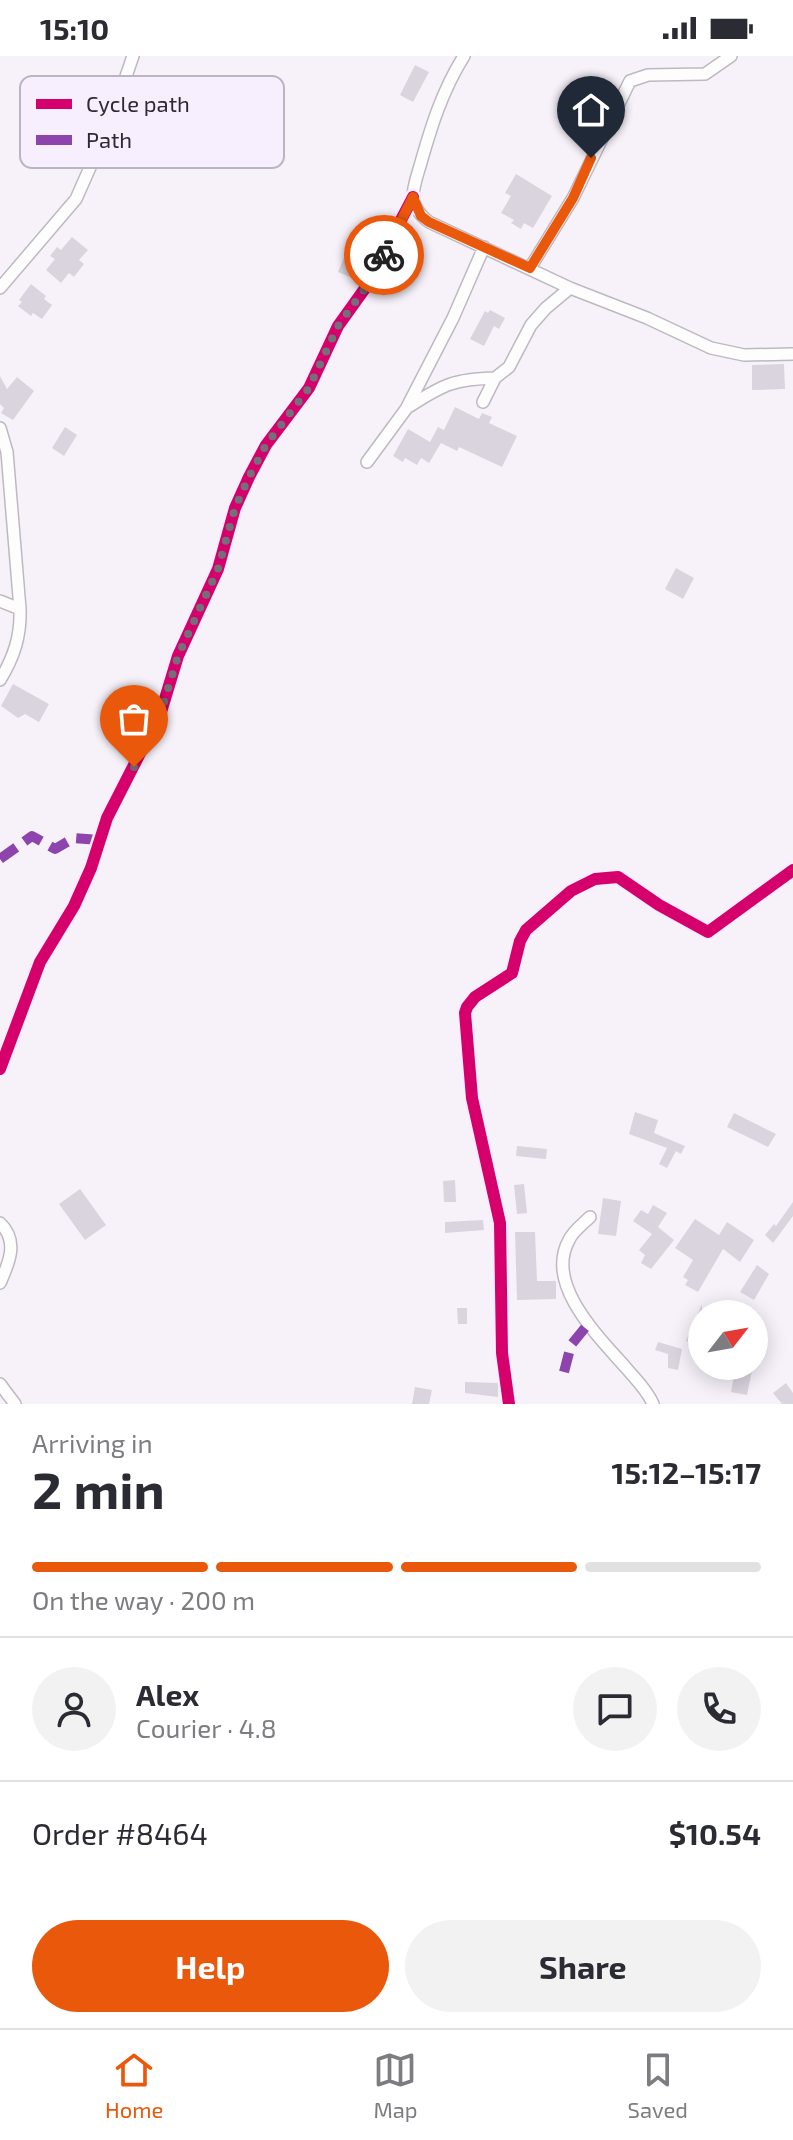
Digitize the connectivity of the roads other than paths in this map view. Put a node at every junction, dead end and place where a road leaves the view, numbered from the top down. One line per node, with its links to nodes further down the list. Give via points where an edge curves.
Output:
1 (133, 56): 4 (street)
2 (464, 56): 6 (street, via 436,110)
3 (731, 56): 8 (street, via 705,74 648,75 630,81 573,198)
4 (126, 76)
5 (90, 168): 9 (street, via 76,199)
6 (413, 197): 7 (street, via 429,222); 21 (street, via 366,287 338,326 309,388 249,477 161,712 107,818 74,906 40,962 25,1008)
7 (484, 247): 8 (street); 14 (street)
8 (530, 268): 10 (street)
9 (0, 288)
10 (570, 288): 11 (street, via 711,348 744,355); 12 (street, via 539,315 509,367)
11 (793, 354)
12 (495, 378): 13 (street); 14 (street, via 449,383)
13 (483, 402)
14 (406, 409): 16 (street)
15 (0, 428): 18 (street, via 7,452)
16 (367, 462)
17 (0, 601): 18 (street)
18 (20, 609): 19 (street, via 18,643)
19 (0, 680)
20 (793, 870): 28 (street, via 708,932 618,877 595,879 571,891 526,930 512,973 467,1007 472,1098 500,1223 502,1353)
21 (2, 1052): 22 (street)
22 (0, 1069)
23 (590, 1217): 29 (street, via 566,1245 566,1287)
24 (0, 1223): 25 (street, via 12,1247)
25 (0, 1283)
26 (0, 1384): 27 (street)
27 (15, 1404)
28 (509, 1404)
29 (653, 1404)

